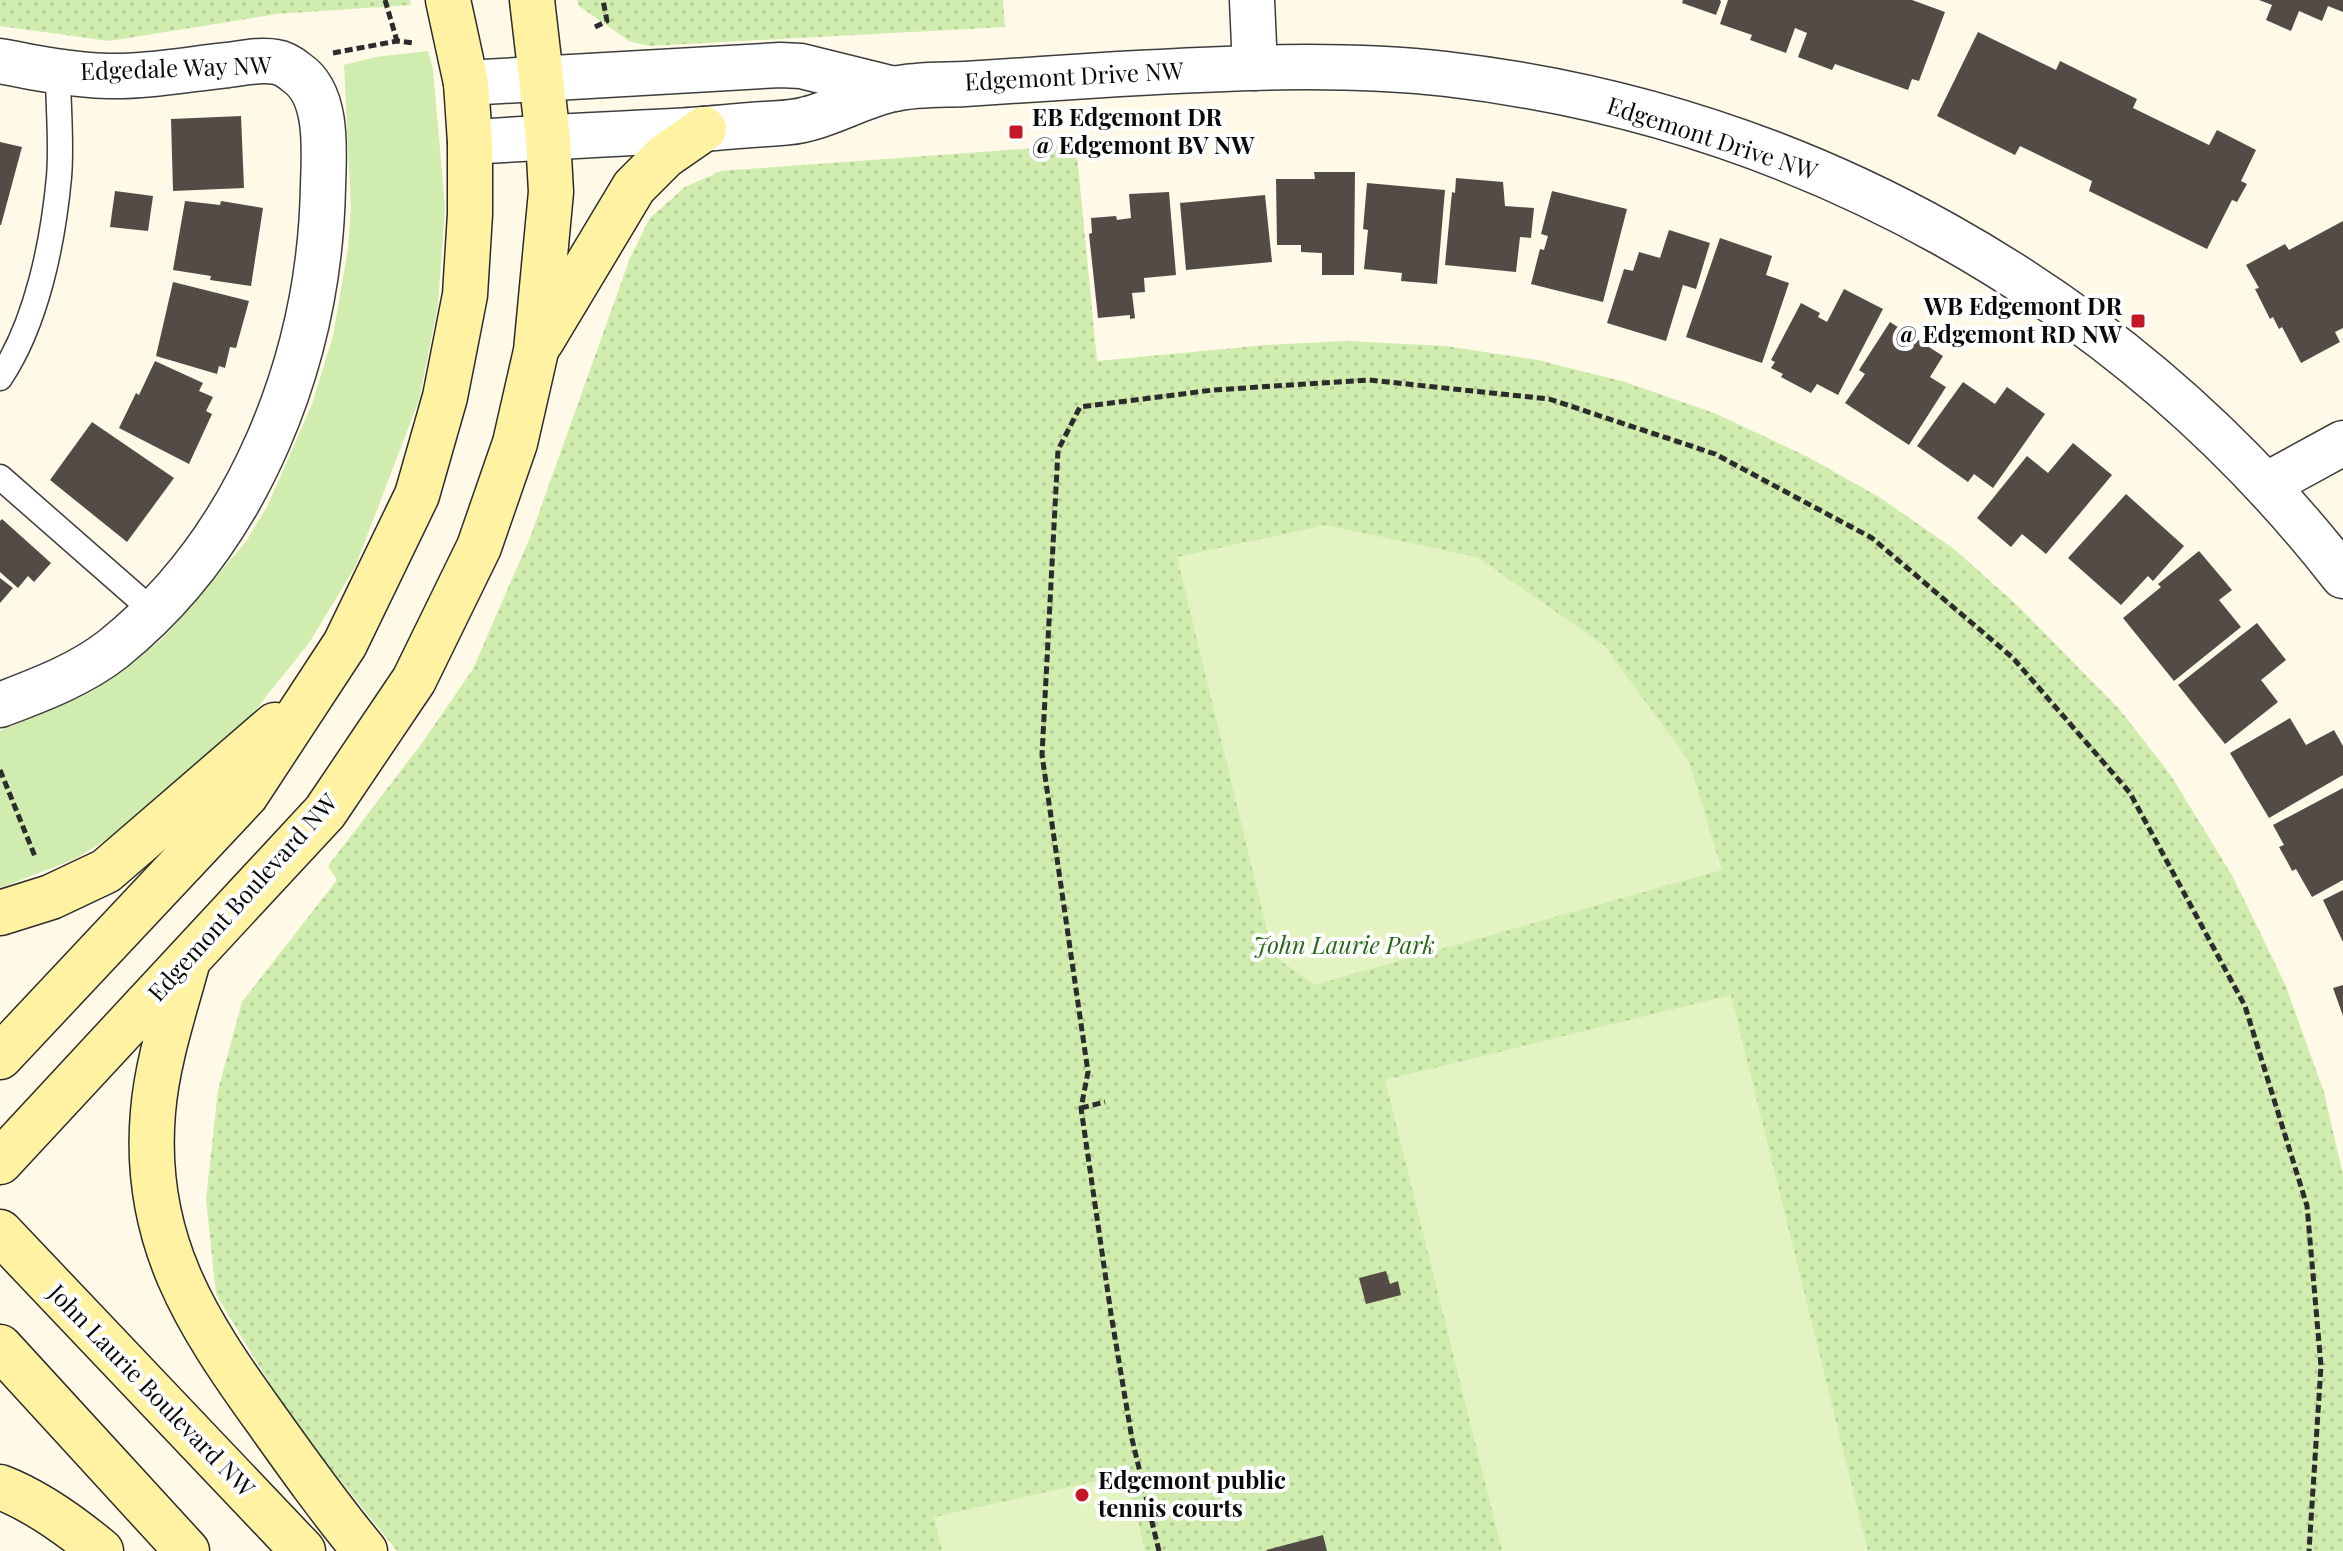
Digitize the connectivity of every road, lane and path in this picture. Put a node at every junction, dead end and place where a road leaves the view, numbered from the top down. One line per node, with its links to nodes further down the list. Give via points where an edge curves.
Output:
1 (385, 0): 7 (path)
2 (448, 0): 14 (main road)
3 (532, 0): 13 (main road, Edgemont Boulevard NW)
4 (603, 0): 6 (path, via 607,21)
5 (1252, 0): 10 (street)
6 (595, 27)
7 (397, 41): 8 (path); 12 (path, via 336,52)
8 (427, 44)
9 (0, 61): 11 (street, Edgedale Way NW)
10 (1255, 68): 15 (street, Edgemont Drive NW); 23 (street, Edgemont Drive NW, via 1356,67 1494,81 1650,113 1792,161 1879,199 2058,302 2170,391)
11 (58, 72): 12 (street, Edgedale Way NW, via 108,76 275,62); 20 (lane, via 59,176 48,247 31,318)
12 (297, 73): 25 (street, Edgedale Way NW, via 313,90 324,130 322,234 310,316 288,392 242,494 213,542)
13 (542, 78): 14 (street, Edgemont Drive NW); 15 (street, Edgemont Drive NW, via 780,65); 17 (main road, Edgemont Boulevard NW)
14 (466, 83): 18 (main road)
15 (894, 89): 16 (street, Edgemont Drive NW, via 804,120)
16 (704, 129): 17 (street, Edgemont Drive NW); 19 (main road, via 665,156 634,187)
17 (548, 138): 18 (street, Edgemont Drive NW); 19 (main road, Edgemont Boulevard NW, via 551,192)
18 (470, 142): 26 (main road, via 465,295 445,397 417,495 345,644)
19 (536, 351): 31 (main road, Edgemont Boulevard NW, via 515,443 479,547 414,680 325,812)
20 (0, 378)
21 (2343, 443): 23 (street)
22 (0, 477): 25 (lane)
23 (2266, 485): 24 (street, Edgemont Drive NW)
24 (2343, 576)
25 (154, 612): 27 (street, Edgedale Way NW, via 111,651 62,680)
26 (314, 692): 30 (main road, via 106,871); 32 (main road, via 246,795)
27 (0, 705)
28 (0, 770): 29 (path)
29 (37, 862)
30 (0, 913)
31 (188, 960): 35 (main road, Edgemont Boulevard NW); 42 (main road, via 153,1113 156,1203 170,1256 215,1349)
32 (0, 1057)
33 (1105, 1102): 34 (path)
34 (1081, 1108): 43 (path, via 1132,1439); 44 (path, via 1088,1072 1042,755 1058,450 1080,407 1213,390 1369,380 1549,399 1715,454 1872,538 2013,658 2130,793 2245,1006 2307,1206 2321,1366)
35 (0, 1162)
36 (0, 1232): 41 (main road, John Laurie Boulevard NW)
37 (0, 1347): 40 (main road)
38 (0, 1487): 39 (main road, via 73,1528)
39 (101, 1551)
40 (187, 1551)
41 (303, 1551)
42 (365, 1551)
43 (1159, 1551)
44 (2309, 1551)

